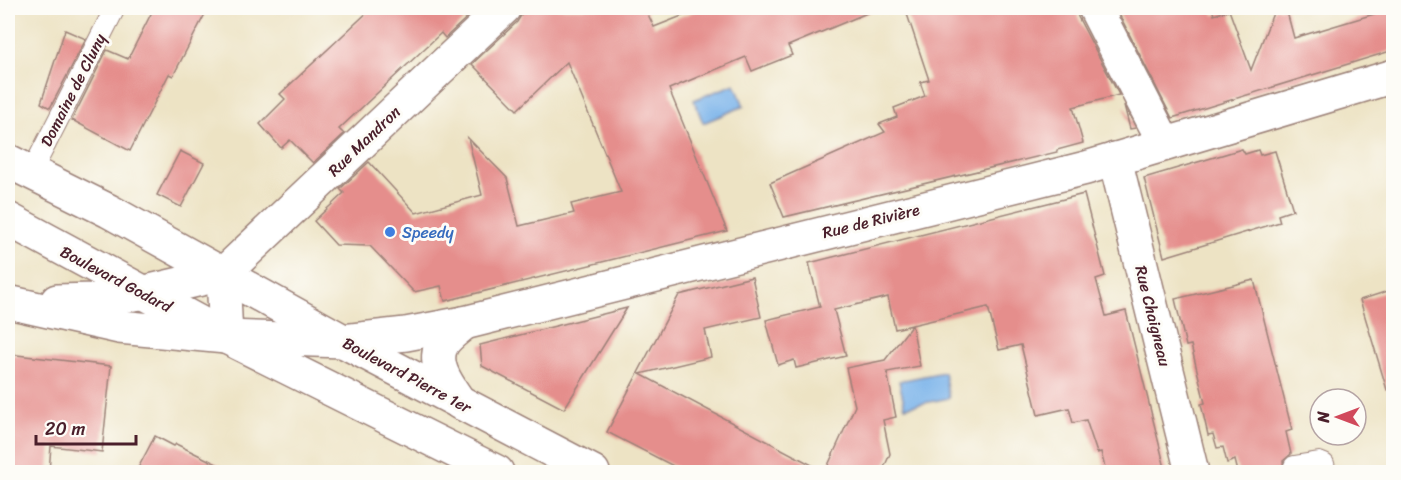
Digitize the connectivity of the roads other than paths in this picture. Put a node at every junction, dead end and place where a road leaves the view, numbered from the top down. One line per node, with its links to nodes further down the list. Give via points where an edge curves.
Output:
1 (115, 8): 7 (lane, Domaine de Cluny)
2 (504, 8): 9 (street, Rue Mandron)
3 (1095, 8): 5 (street)
4 (1394, 76): 5 (street, Rue de Rivière)
5 (1165, 144): 6 (street, Rue de Rivière)
6 (1115, 159): 11 (street, Rue de Rivière); 18 (street, Rue Chaigneau)
7 (19, 167): 9 (street)
8 (8, 219): 10 (street, Boulevard Godard)
9 (223, 274): 10 (street); 12 (street); 13 (street, Boulevard Pierre 1er)
10 (141, 293): 12 (street, Boulevard Godard); 12 (street, Rue de Rivière, via 95,300 8,302 120,327)
11 (464, 323): 13 (street, Rue de Rivière); 14 (street, via 443,343 439,354 446,383)
12 (226, 337): 13 (street, Rue de Rivière); 16 (street)
13 (343, 341): 14 (street, Boulevard Pierre 1er)
14 (460, 403): 17 (street, Boulevard Pierre 1er)
15 (1294, 466): 19 (lane, via 1319,462)
16 (497, 472)
17 (593, 472)
18 (1192, 472)
19 (1326, 472)

